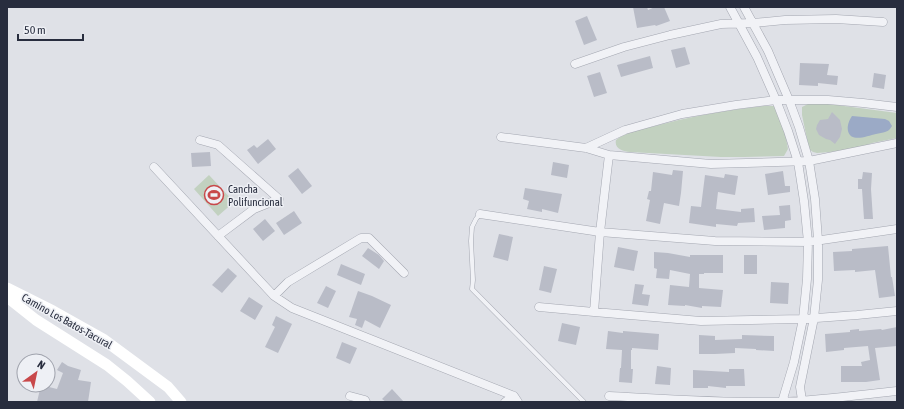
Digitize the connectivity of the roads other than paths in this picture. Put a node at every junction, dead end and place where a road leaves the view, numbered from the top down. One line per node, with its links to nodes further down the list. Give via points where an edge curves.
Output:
1 (730, 7): 5 (street)
2 (744, 7): 4 (street)
3 (883, 22): 4 (street, via 836,19)
4 (753, 23): 5 (street); 8 (street)
5 (738, 24): 6 (street, via 722,24 670,35); 7 (street, via 757,57)
6 (575, 64)
7 (776, 100): 8 (street); 13 (street, via 682,114 625,130); 16 (street)
8 (790, 100): 9 (street, via 828,100); 15 (street)
9 (897, 108)
10 (501, 138): 13 (street)
11 (200, 140): 21 (street, via 218,145 279,199 254,209)
12 (897, 143): 15 (street)
13 (586, 148): 14 (street)
14 (609, 155): 16 (street, via 711,164); 20 (street)
15 (808, 161): 16 (street); 22 (street, via 815,199)
16 (798, 162): 23 (street)
17 (154, 166): 21 (street)
18 (480, 214): 20 (street); 42 (lane, via 472,227 472,289)
19 (897, 229): 22 (street)
20 (600, 232): 23 (street, via 715,241); 30 (street)
21 (218, 236): 26 (street)
22 (818, 240): 23 (street); 31 (street, via 818,280)
23 (808, 242): 32 (street)
24 (404, 273): 26 (street, via 369,238 360,238 288,282)
25 (7, 288): 39 (street, Camino Los Batos-Tacural, via 103,339 168,387)
26 (274, 296): 36 (street, via 292,308)
27 (7, 297): 38 (street, Camino Los Batos-Tacural, via 36,320 107,365)
28 (539, 307): 30 (street)
29 (897, 311): 31 (street)
30 (594, 312): 32 (street, via 702,321)
31 (814, 318): 32 (street); 37 (street, via 800,387)
32 (803, 319): 43 (street)
33 (897, 391): 37 (street)
34 (350, 396): 40 (street)
35 (609, 396): 43 (street)
36 (516, 399): 41 (street)
37 (802, 400): 43 (street)
38 (150, 402)
39 (181, 402)
40 (366, 402)
41 (505, 402)
42 (584, 402)
43 (782, 402)

